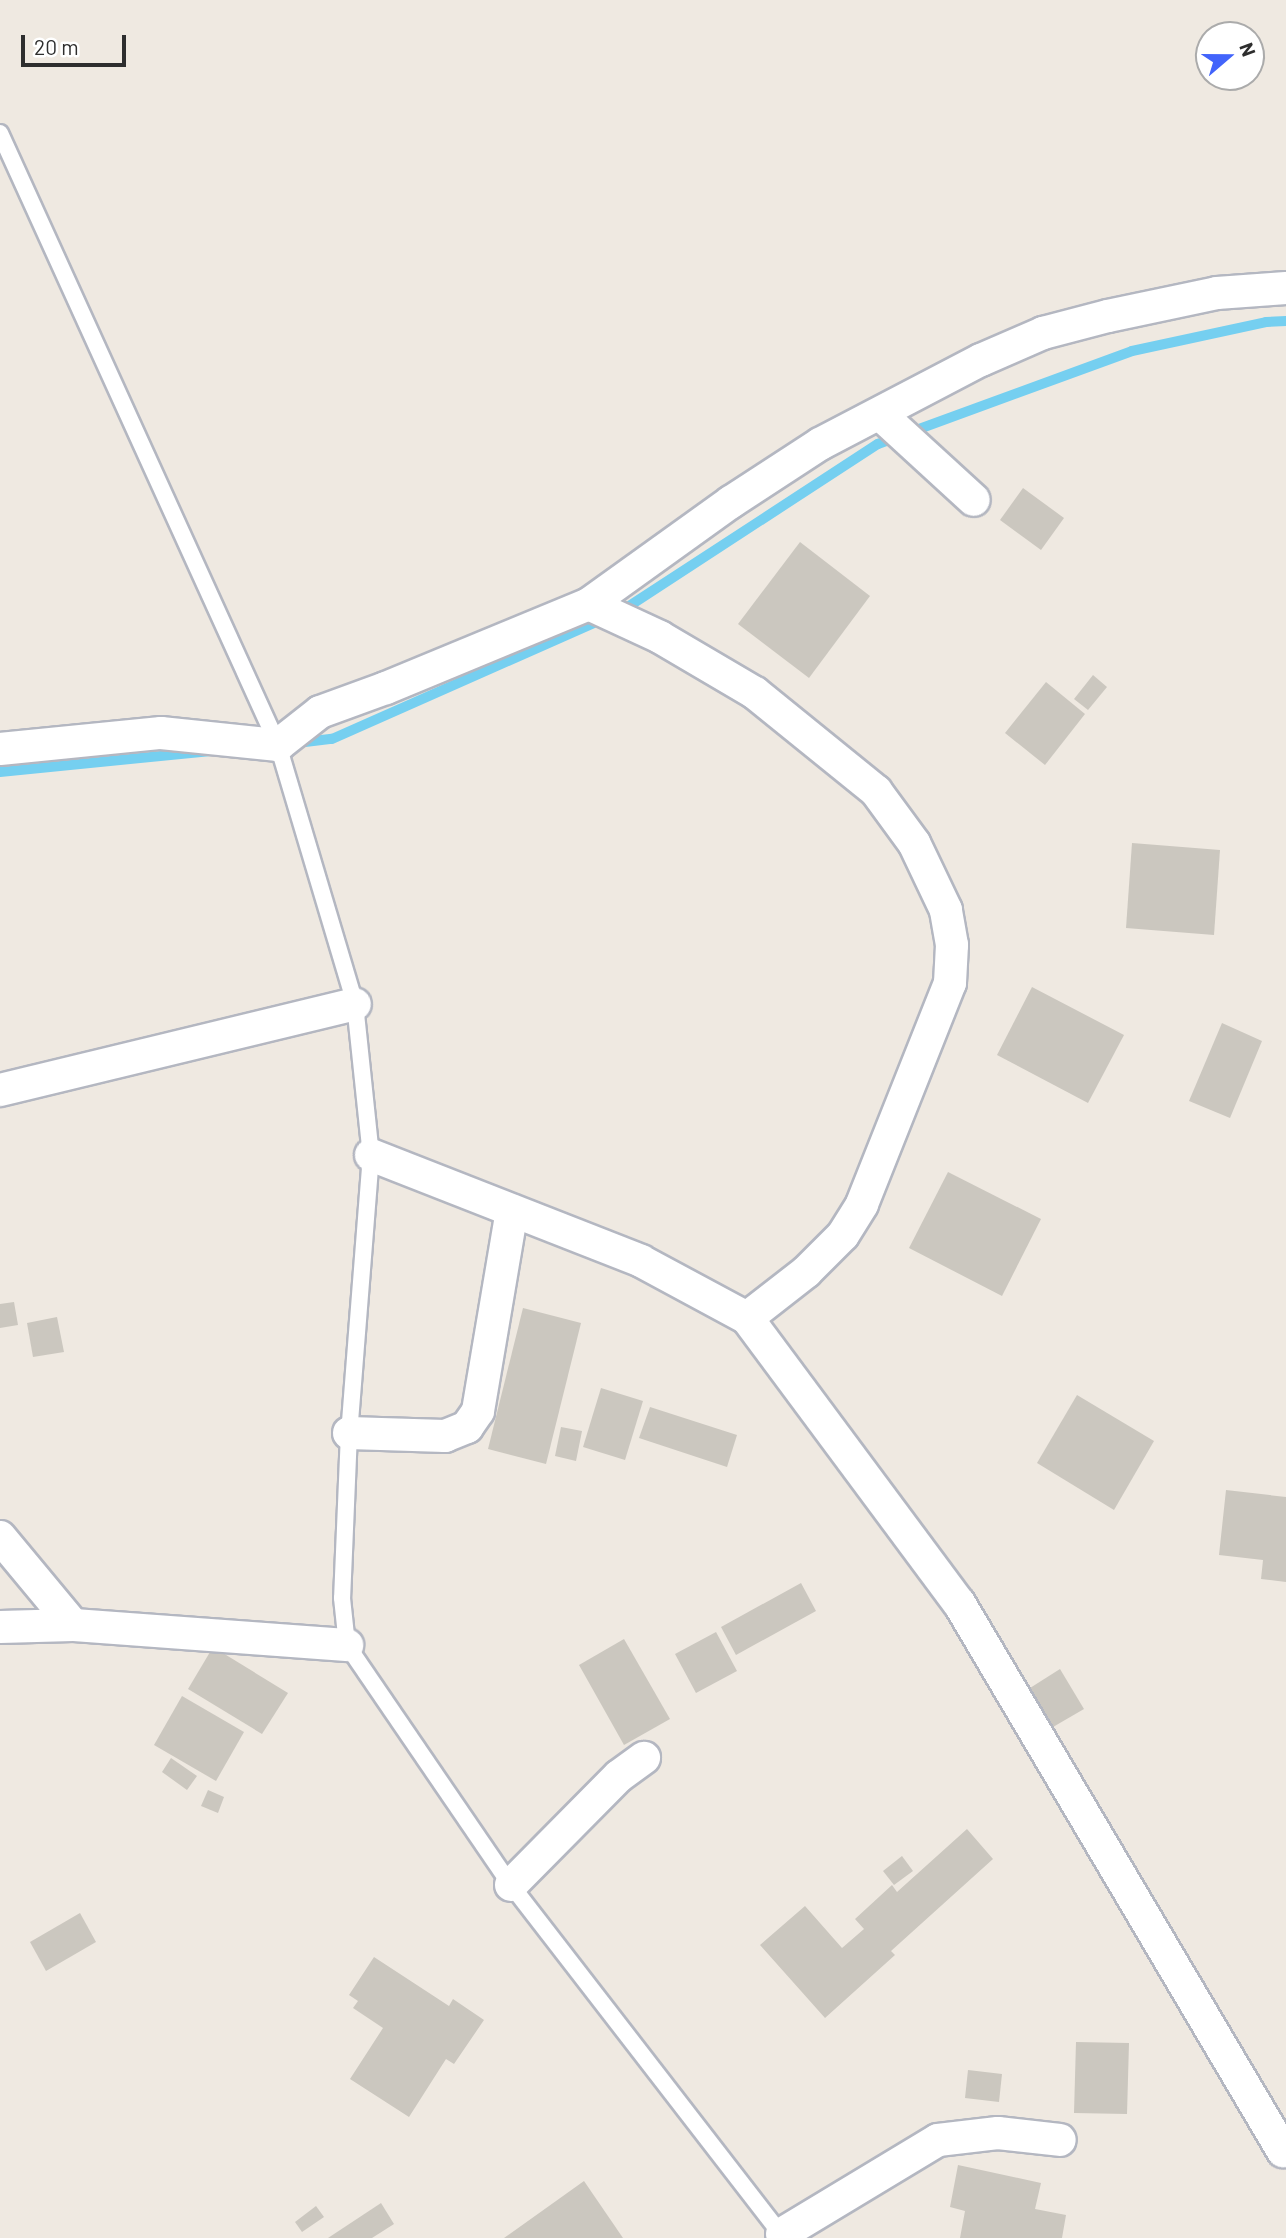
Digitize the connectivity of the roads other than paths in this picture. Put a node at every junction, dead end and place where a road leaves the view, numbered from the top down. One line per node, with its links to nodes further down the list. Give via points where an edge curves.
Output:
1 (0, 133): 6 (lane)
2 (1286, 288): 3 (street, via 1217,293 1043,333)
3 (880, 414): 4 (street); 5 (street, via 820,444 731,502)
4 (974, 500)
5 (589, 604): 6 (street, via 320,712); 12 (street, via 660,637 755,693 876,791 914,843 946,910 952,945 950,983 862,1203 843,1235 806,1272)
6 (278, 745): 7 (street, via 161,733); 8 (lane)
7 (0, 749)
8 (355, 1004): 9 (street); 10 (lane)
9 (0, 1090)
10 (371, 1155): 11 (street); 13 (lane)
11 (512, 1211): 12 (street, via 641,1261); 13 (street, via 478,1411 467,1427 445,1436)
12 (747, 1318): 21 (street, via 958,1603)
13 (349, 1433): 17 (lane, via 342,1598)
14 (0, 1537): 15 (street)
15 (73, 1625): 16 (street); 17 (street)
16 (0, 1627)
17 (346, 1645): 19 (lane)
18 (644, 1758): 19 (street, via 619,1776)
19 (511, 1885): 22 (lane)
20 (1060, 2140): 22 (street, via 998,2133 938,2140)
21 (1285, 2145)
22 (783, 2236)

